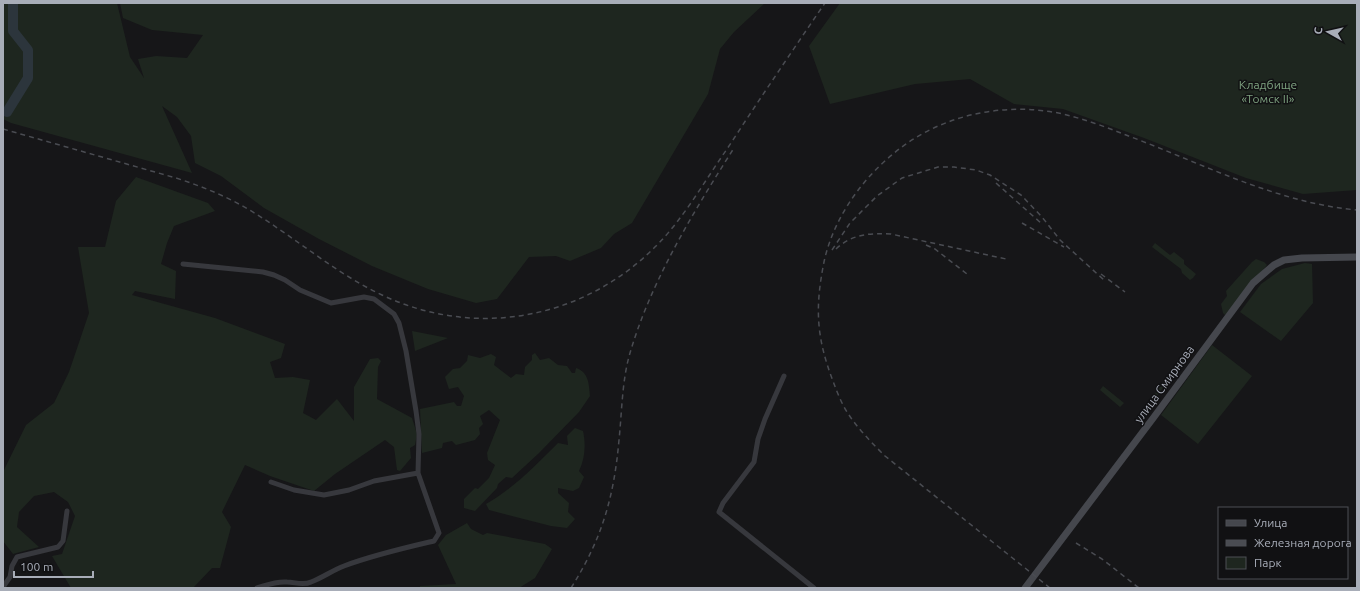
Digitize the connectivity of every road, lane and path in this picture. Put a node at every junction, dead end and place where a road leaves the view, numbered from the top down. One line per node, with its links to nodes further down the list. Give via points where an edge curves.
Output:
1 (1357, 257): 10 (main road, улица Смирнова, via 1284,260 1253,283)
2 (183, 264): 4 (street, via 263,272 331,303 364,297 374,299 394,314 406,351 419,434)
3 (784, 376): 9 (street, via 758,439 754,462 719,512)
4 (418, 473): 5 (street, via 374,481 324,495 294,490); 8 (street, via 439,533 434,541 374,556 327,573 312,582 272,583)
5 (271, 482)
6 (68, 511): 7 (street, via 61,544 58,547 17,557 10,577)
7 (3, 587)
8 (257, 588)
9 (814, 588)
10 (1025, 588)

